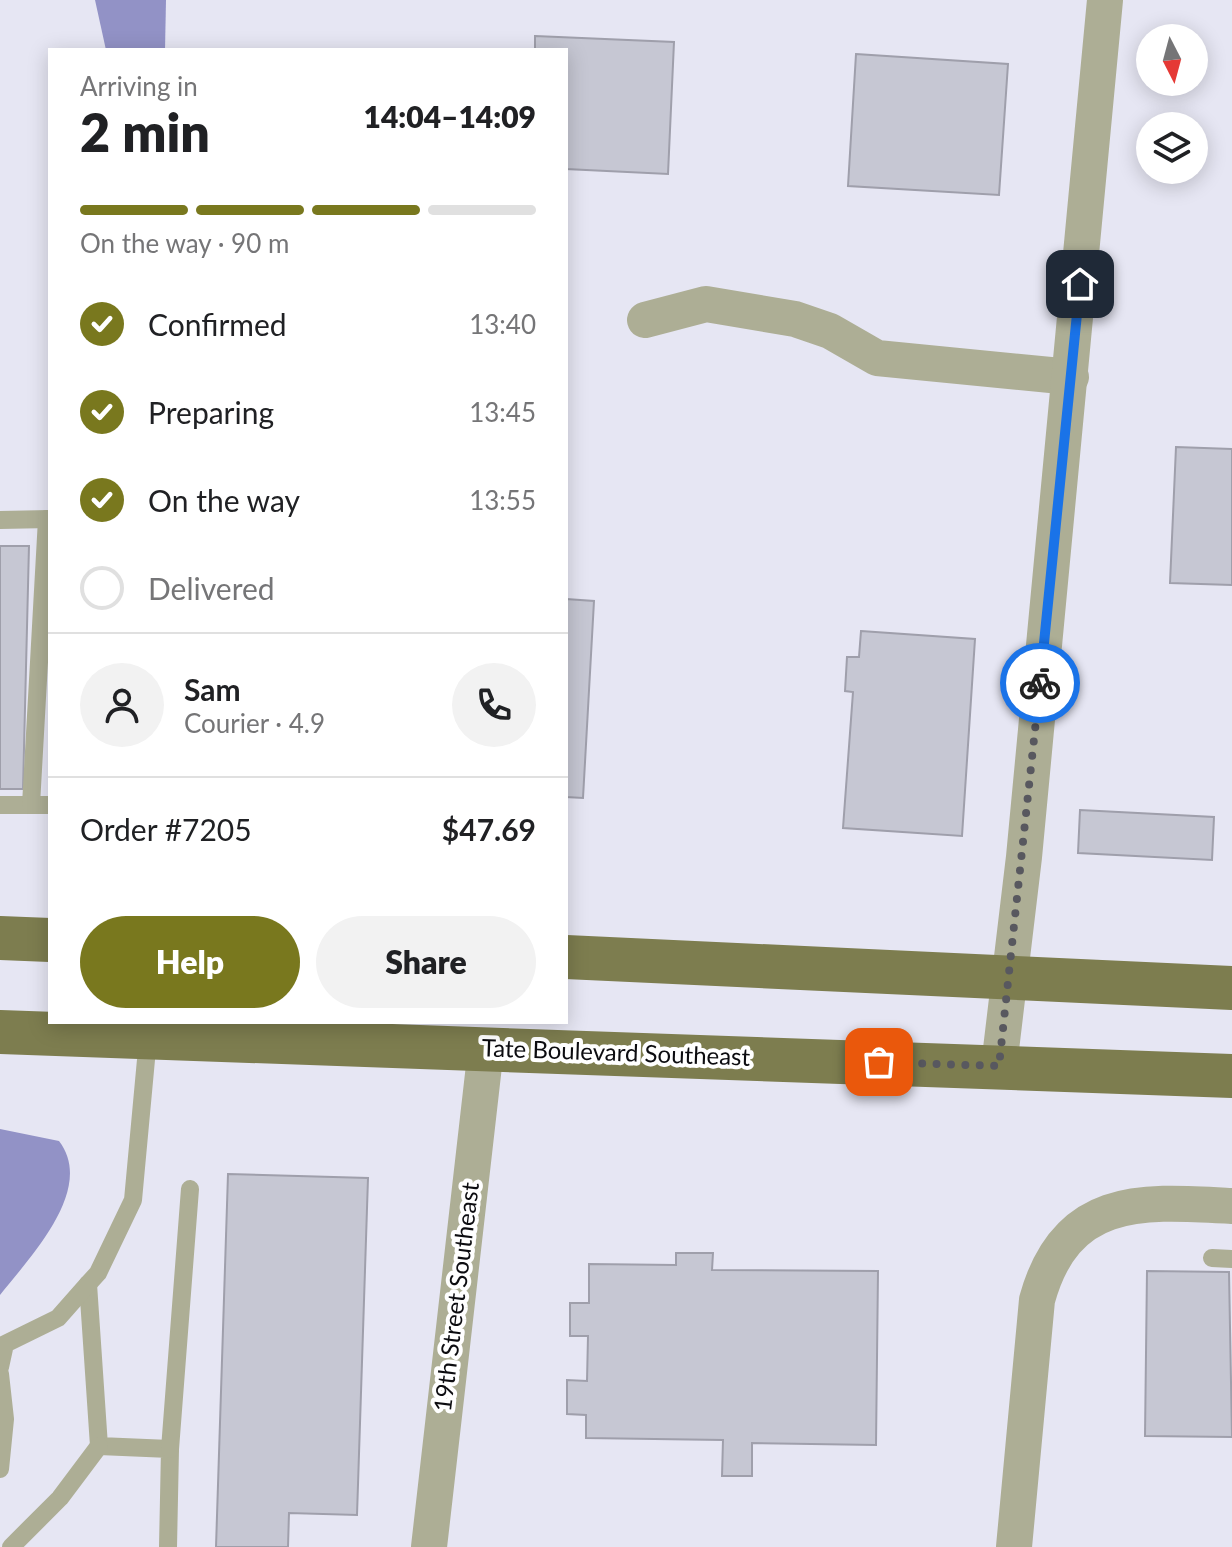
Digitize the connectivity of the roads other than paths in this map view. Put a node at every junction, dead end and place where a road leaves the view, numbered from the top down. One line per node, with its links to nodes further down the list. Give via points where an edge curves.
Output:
1 (1105, 0): 3 (street)
2 (645, 320): 3 (street, via 706,304 795,319 830,331 877,358)
3 (1071, 377): 12 (street)
4 (48, 519): 5 (lane)
5 (0, 520)
6 (48, 555): 8 (lane)
7 (0, 805): 8 (lane)
8 (41, 805)
9 (0, 938): 10 (main road)
10 (48, 940)
11 (568, 957): 12 (main road)
12 (1009, 977): 13 (main road); 17 (street)
13 (1232, 988)
14 (0, 1032): 15 (main road, Tate Boulevard Southeast)
15 (148, 1038): 16 (main road, Tate Boulevard Southeast); 23 (lane, via 133,1200)
16 (486, 1048): 17 (main road, Tate Boulevard Southeast); 32 (street, 19th Street Southeast)
17 (999, 1066): 18 (main road, Tate Boulevard Southeast)
18 (1232, 1076)
19 (190, 1189): 28 (lane)
20 (1232, 1206): 33 (street, via 1157,1202 1120,1208 1072,1236 1050,1265 1037,1300)
21 (1212, 1258): 22 (lane)
22 (1232, 1259)
23 (88, 1284): 24 (lane, via 58,1318); 27 (lane)
24 (2, 1344): 25 (lane)
25 (0, 1367)
26 (0, 1374): 29 (lane, via 5,1419)
27 (99, 1446): 28 (lane); 30 (lane, via 60,1498)
28 (170, 1449): 31 (lane)
29 (0, 1469)
30 (11, 1547)
31 (168, 1547)
32 (429, 1547)
33 (1014, 1547)

